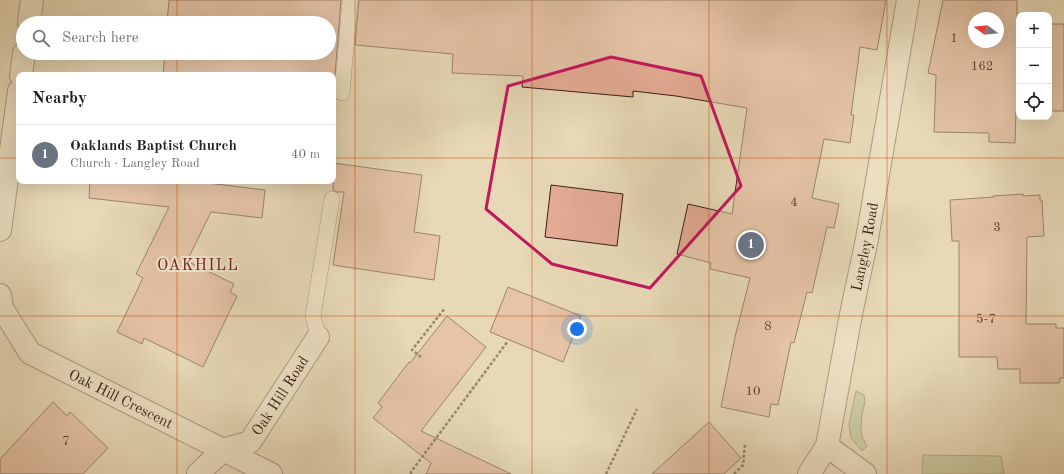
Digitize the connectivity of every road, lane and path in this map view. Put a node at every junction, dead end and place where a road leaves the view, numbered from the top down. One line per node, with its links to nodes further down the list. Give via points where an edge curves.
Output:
1 (32, 0): 4 (street)
2 (350, 0): 7 (lane)
3 (908, 0): 18 (street, Langley Road, via 867,239)
4 (29, 16)
5 (23, 60): 6 (street)
6 (21, 72)
7 (342, 93)
8 (16, 113): 10 (street)
9 (332, 199): 13 (lane, via 313,315)
10 (0, 230)
11 (0, 295): 19 (street, Oak Hill Crescent, via 2,308 30,353)
12 (445, 308): 15 (path, via 412,350)
13 (318, 337): 19 (street, Oak Hill Road, via 250,442)
14 (508, 342): 22 (path)
15 (421, 357)
16 (637, 409): 23 (path)
17 (745, 443): 24 (path, via 743,465)
18 (827, 446): 25 (street); 26 (street)
19 (223, 450): 20 (street, Oak Hill Road); 21 (street, Oak Hill Crescent)
20 (198, 474)
21 (270, 474)
22 (411, 474)
23 (606, 474)
24 (734, 474)
25 (809, 474)
26 (865, 474)

